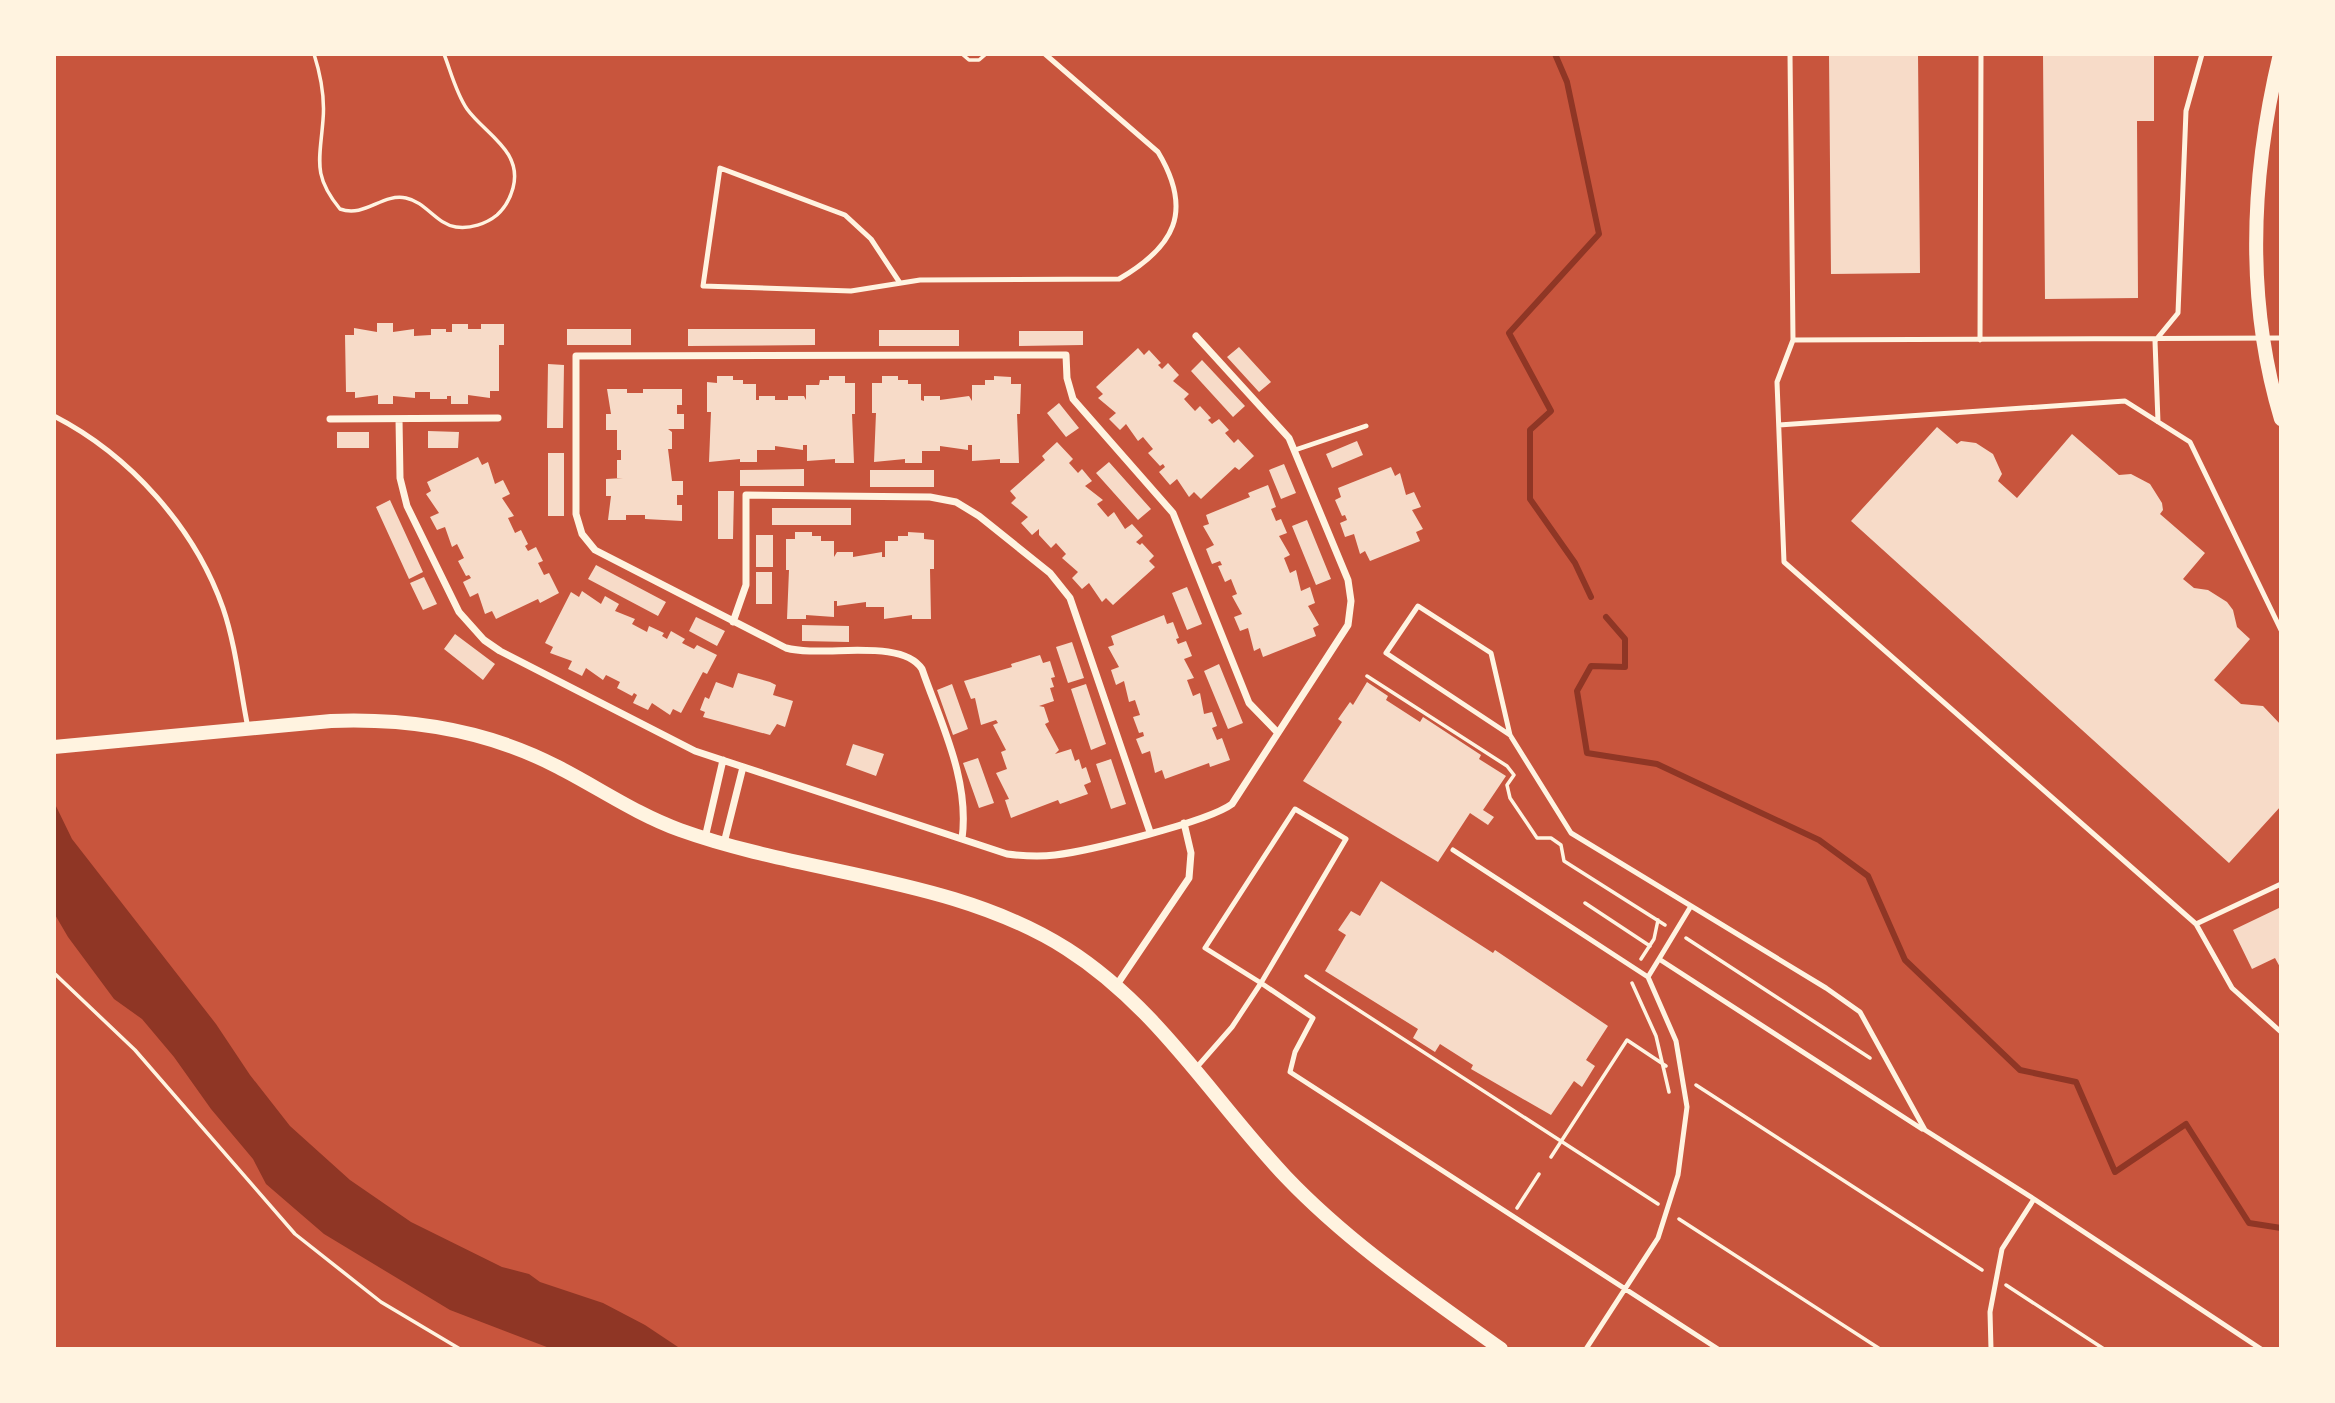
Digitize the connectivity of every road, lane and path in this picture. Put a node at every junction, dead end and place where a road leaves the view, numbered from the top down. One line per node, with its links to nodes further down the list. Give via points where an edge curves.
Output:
1 (314, 54): 2 (path, via 323,89 317,166 340,209 361,211 404,197 415,200 444,224 474,226 502,211 515,174 502,144 468,109)
2 (444, 54)
3 (962, 54): 4 (path, via 969,60)
4 (986, 54)
5 (1045, 54): 10 (lane, via 1158,152 1175,194 1168,241 1147,263 1119,279)
6 (1790, 54): 14 (lane)
7 (1981, 54): 15 (lane)
8 (2202, 54): 16 (lane, via 2186,111 2178,313)
9 (2280, 54): 13 (main road, via 2256,204)
10 (900, 283): 10 (lane, via 851,291 703,286 720,168 845,215 871,239)
11 (1196, 336): 25 (street, via 1279,426)
12 (2281, 338): 13 (lane)
13 (2261, 339): 16 (lane); 21 (main road)
14 (1793, 340): 15 (lane); 23 (lane, via 1777,382)
15 (1980, 341): 16 (lane)
16 (2155, 341): 22 (lane)
17 (54, 416): 29 (lane, via 141,479 189,537 223,608)
18 (498, 418): 20 (street)
19 (330, 419): 20 (street)
20 (400, 419): 33 (street, via 404,497 444,587 470,627 500,651 534,669 681,745)
21 (2281, 419)
22 (2158, 422): 23 (lane, via 2125,401); 27 (lane, via 2190,442)
23 (1779, 425): 45 (lane, via 1784,562)
24 (1366, 426): 25 (lane)
25 (1295, 450): 30 (street, via 1348,580 1351,613 1343,636)
26 (733, 622): 30 (street, via 594,550 582,534 576,514 576,356 1066,355 1073,399 1173,513 1249,703); 36 (street, via 746,585 746,495 930,497 968,508 1050,573 1070,598); 38 (street, via 795,651 896,652 914,659 922,669 961,782 966,813)
27 (2281, 630)
28 (1367, 676): 44 (path, via 1507,766 1514,775 1507,785 1510,798 1536,838 1551,838 1560,845 1564,861)
29 (248, 729): 32 (main road); 37 (main road, via 374,720 462,732 536,756 645,815)
30 (1278, 733): 35 (street, via 1232,804)
31 (1510, 735): 31 (lane, via 1387,653 1418,606 1491,653); 43 (lane, via 1572,833)
32 (57, 747)
33 (723, 760): 34 (street); 37 (street)
34 (743, 766): 38 (street); 39 (street)
35 (1184, 823): 36 (street); 56 (street, via 1191,853 1189,878)
36 (1150, 832): 38 (street, via 1039,857 1007,854)
37 (705, 838): 39 (main road)
38 (962, 839)
39 (724, 843): 56 (main road, via 984,910 1065,948)
40 (1453, 850): 53 (lane)
41 (2281, 884): 45 (lane)
42 (1585, 903): 48 (path)
43 (1691, 906): 50 (lane); 63 (lane, via 1860,1012)
44 (1658, 920): 46 (path); 48 (path)
45 (2196, 924): 57 (lane, via 2232,988)
46 (1665, 925)
47 (1686, 938): 58 (path)
48 (1650, 946): 49 (path)
49 (1641, 959)
50 (1659, 959): 53 (lane); 63 (lane)
51 (54, 973): 74 (path, via 135,1050 296,1234 382,1303)
52 (1306, 976): 64 (path)
53 (1648, 977): 73 (lane, via 1676,1041 1688,1107 1678,1175 1658,1238)
54 (1261, 983): 54 (lane, via 1346,839 1295,809 1205,948); 60 (lane, via 1232,1027); 73 (lane, via 1313,1018 1290,1072)
55 (1632, 983): 59 (path, via 1648,1013)
56 (1116, 986): 60 (main road)
57 (2281, 1032)
58 (1875, 1059)
59 (1665, 1065): 62 (path); 64 (path, via 1627,1040)
60 (1195, 1069): 75 (main road, via 1262,1151 1334,1223 1385,1266)
61 (1692, 1082): 71 (path)
62 (1669, 1092)
63 (1925, 1130): 67 (lane)
64 (1561, 1141): 65 (path); 68 (path)
65 (1551, 1157)
66 (1539, 1174): 69 (path)
67 (2034, 1199): 79 (lane, via 2002,1249 1990,1312); 81 (lane)
68 (1660, 1205)
69 (1517, 1208)
70 (1679, 1219): 78 (path)
71 (1982, 1270)
72 (2005, 1284): 80 (path)
73 (1625, 1289): 76 (lane); 77 (lane)
74 (460, 1349)
75 (1501, 1349)
76 (1586, 1349)
77 (1718, 1349)
78 (1880, 1349)
79 (1991, 1349)
80 (2104, 1349)
81 (2261, 1349)

